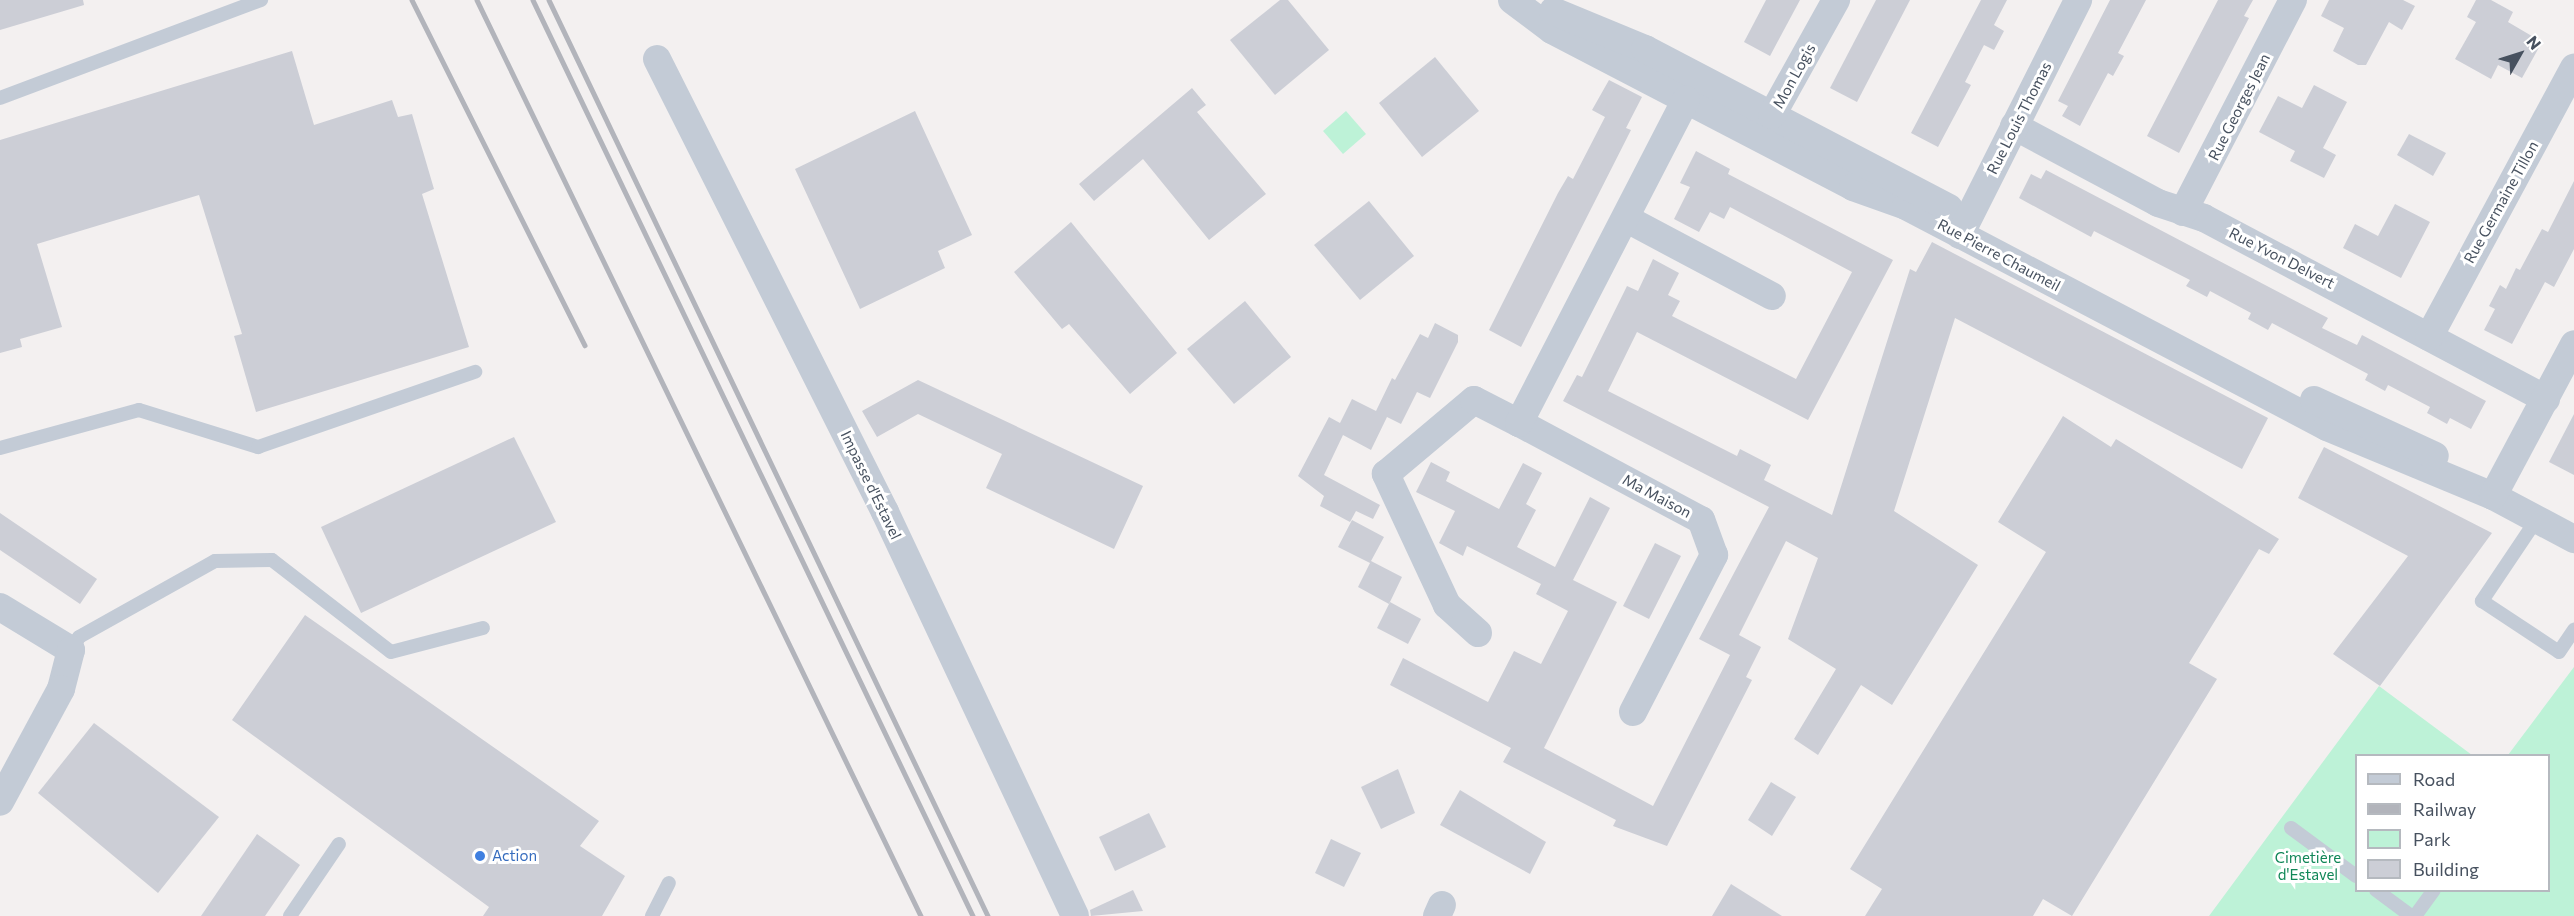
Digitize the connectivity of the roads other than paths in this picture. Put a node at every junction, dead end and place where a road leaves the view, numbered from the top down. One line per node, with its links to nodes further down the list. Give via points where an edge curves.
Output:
1 (261, 0): 10 (lane)
2 (1512, 0): 11 (street, Rue Pierre Chaumeil, via 1552,30)
3 (1537, 0): 9 (street, Rue Pierre Chaumeil)
4 (1836, 0): 12 (street, Mon Logis)
5 (2078, 0): 13 (street, Rue Louis Thomas)
6 (2293, 0): 15 (street, Rue Georges Jean)
7 (657, 59): 43 (street, Impasse d'Estavel, via 885,512)
8 (2574, 68): 19 (street, Rue Germaine Tillon)
9 (1722, 89): 11 (street); 12 (street, Rue Pierre Chaumeil)
10 (0, 98)
11 (1686, 100): 14 (street, Rue Pierre Chaumeil); 16 (street)
12 (1772, 116): 14 (street, Mon Logis); 17 (street, Rue Pierre Chaumeil)
13 (2014, 126): 15 (street, Rue Yvon Delvert); 17 (street, Rue Louis Thomas)
14 (1788, 153): 17 (street, Rue Pierre Chaumeil)
15 (2183, 212): 19 (street, Rue Yvon Delvert, via 2204,218)
16 (1627, 219): 18 (street); 23 (street)
17 (1964, 227): 25 (street, Rue Pierre Chaumeil, via 2327,427)
18 (1772, 296)
19 (2430, 337): 22 (street, Rue Yvon Delvert)
20 (2574, 344): 22 (street)
21 (475, 372): 24 (lane, via 258,447 139,410)
22 (2546, 399): 25 (street)
23 (1520, 423): 31 (street, Ma Maison, via 1474,400 1386,474 1447,605); 33 (street, Ma Maison, via 1701,520 1714,555)
24 (0, 448)
25 (2493, 496): 26 (street, Rue Pierre Chaumeil)
26 (2537, 519): 27 (street, Rue Pierre Chaumeil); 30 (lane, via 2482,601 2559,652)
27 (2574, 539)
28 (0, 607): 32 (street)
29 (483, 628): 32 (lane, via 391,652 273,560 215,561 79,637)
30 (2574, 630)
31 (1478, 633)
32 (70, 650): 34 (street, via 61,689)
33 (1633, 712)
34 (0, 802)
35 (2291, 828): 37 (lane)
36 (339, 844): 41 (lane)
37 (2355, 875)
38 (669, 883): 42 (lane)
39 (2377, 892): 44 (lane)
40 (2433, 892): 44 (lane)
41 (290, 916)
42 (652, 916)
43 (1075, 916)
44 (2413, 916)

